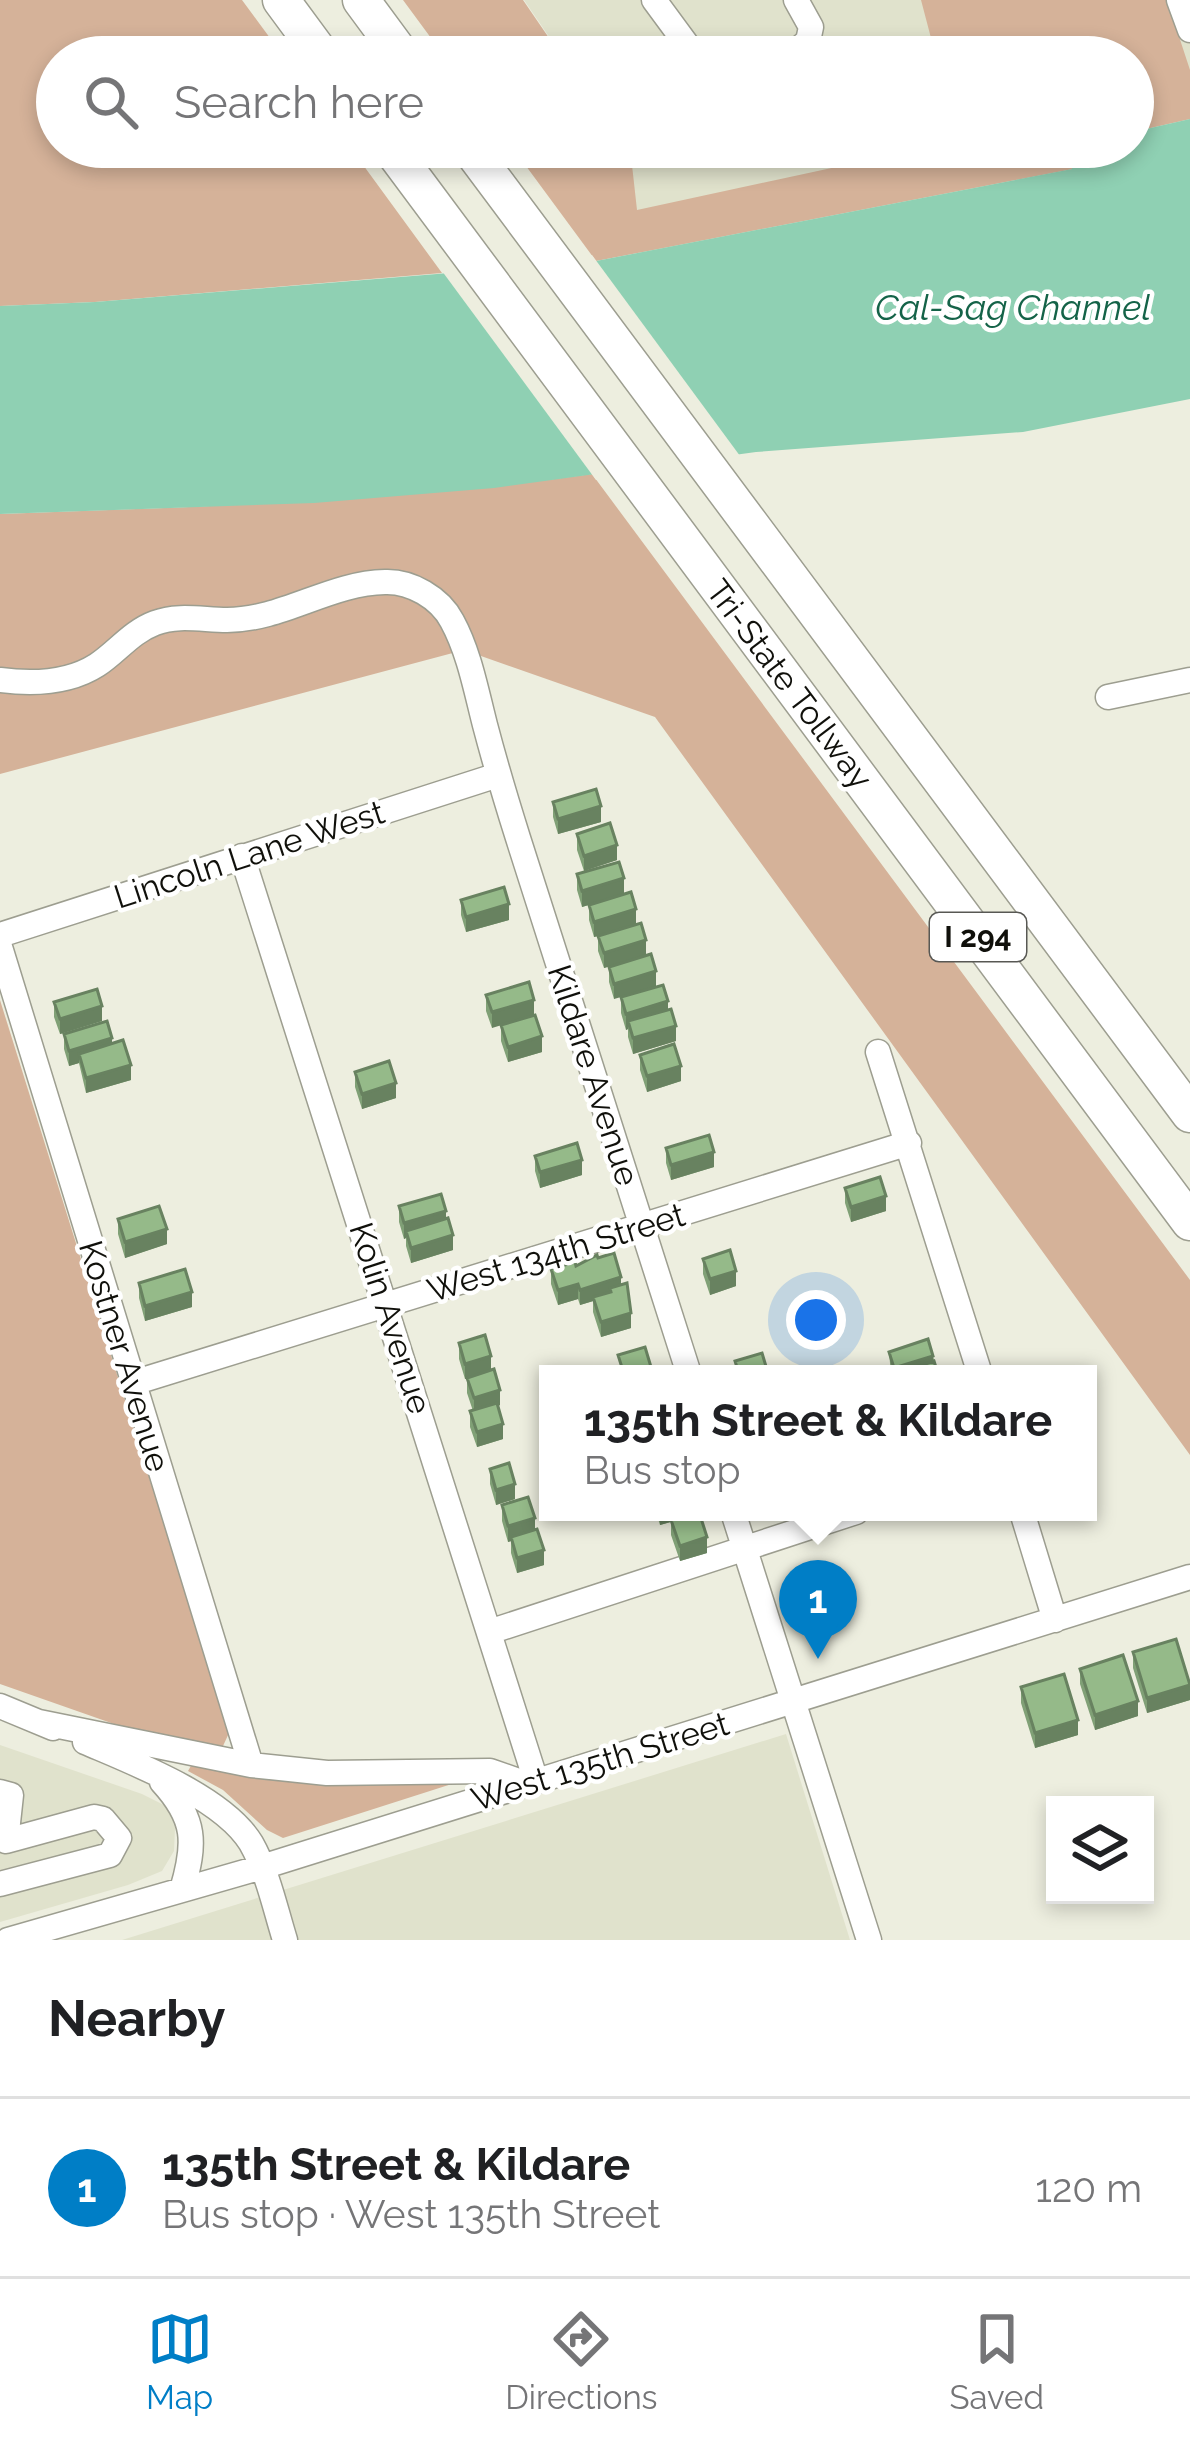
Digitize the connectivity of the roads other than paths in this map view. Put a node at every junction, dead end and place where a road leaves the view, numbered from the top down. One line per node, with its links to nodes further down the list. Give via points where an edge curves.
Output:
1 (281, 0): 7 (highway)
2 (361, 0): 8 (highway)
3 (654, 0): 9 (street)
4 (796, 0): 10 (street)
5 (1179, 0): 6 (street)
6 (1190, 30)
7 (308, 36)
8 (388, 36)
9 (681, 36)
10 (809, 36)
11 (406, 168): 23 (highway, Tri-State Tollway / I 294)
12 (486, 168): 21 (highway, Tri-State Tollway / I 294)
13 (0, 680): 16 (street, Kildare Avenue, via 69,677 157,622 254,617 403,583 451,617)
14 (1190, 680): 15 (street)
15 (1108, 697)
16 (498, 775): 17 (street, Lincoln Lane West); 24 (street, Kildare Avenue)
17 (242, 856): 18 (street, Lincoln Lane West); 25 (street, Kolin Avenue)
18 (0, 935)
19 (0, 947): 28 (street, Kostner Avenue)
20 (878, 1052): 22 (street)
21 (1190, 1114)
22 (909, 1143): 24 (street, West 134th Street); 27 (street)
23 (1190, 1222)
24 (642, 1226): 25 (street, West 134th Street); 26 (street, Kildare Avenue)
25 (387, 1304): 28 (street, West 134th Street); 35 (street, Kolin Avenue)
26 (686, 1365)
27 (977, 1365)
28 (133, 1383): 39 (street, Kostner Avenue)
29 (736, 1521): 32 (street)
30 (828, 1521): 32 (street)
31 (1025, 1521): 34 (street)
32 (744, 1548): 35 (street); 36 (street)
33 (1190, 1577): 34 (street, West 135th Street)
34 (1055, 1620): 36 (street, West 135th Street)
35 (489, 1632): 41 (street, Kolin Avenue)
36 (792, 1702): 41 (street, West 135th Street); 50 (street)
37 (0, 1706): 38 (street)
38 (39, 1722): 39 (street); 40 (street)
39 (251, 1765): 41 (street, via 360,1774 490,1771)
40 (156, 1775): 44 (street, via 228,1820); 46 (street, via 182,1804 193,1852)
41 (531, 1783): 44 (street, West 135th Street)
42 (0, 1792): 43 (street, via 11,1796)
43 (6, 1841): 45 (street); 45 (street, via 94,1817 119,1838 110,1855)
44 (262, 1867): 46 (street, West 135th Street); 49 (street)
45 (9, 1881)
46 (182, 1890): 48 (street, West 135th Street)
47 (0, 1931): 48 (street)
48 (6, 1940)
49 (285, 1940)
50 (869, 1940)

